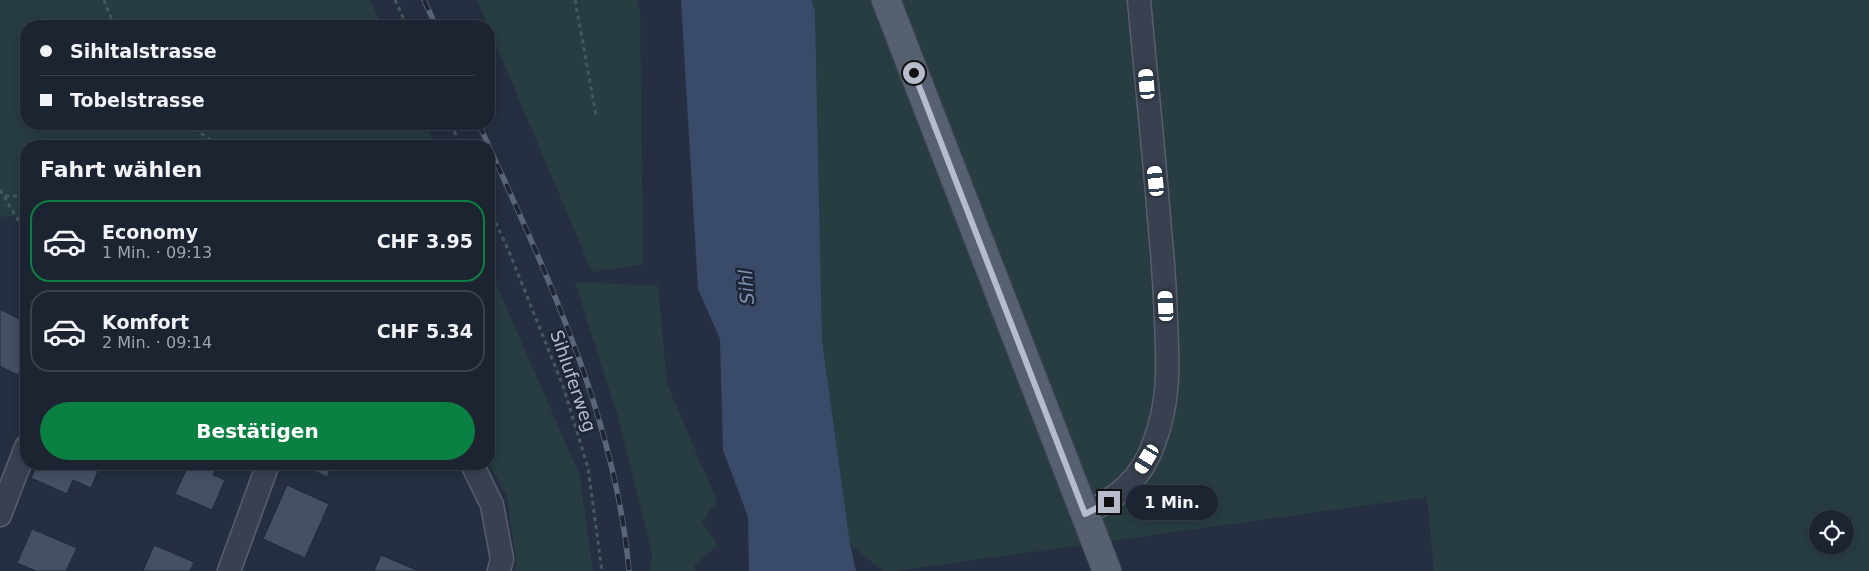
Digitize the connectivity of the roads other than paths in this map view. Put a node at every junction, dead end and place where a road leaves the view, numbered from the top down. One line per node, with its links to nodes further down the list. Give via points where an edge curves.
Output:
1 (886, 0): 6 (main road)
2 (1139, 0): 6 (street, via 1164,272 1168,374 1164,409 1147,459 1123,491)
3 (20, 463): 7 (street)
4 (266, 470): 8 (street)
5 (475, 470): 9 (street, via 492,505 502,559)
6 (1085, 514): 10 (main road)
7 (0, 515)
8 (229, 571)
9 (499, 571)
10 (1107, 571)

